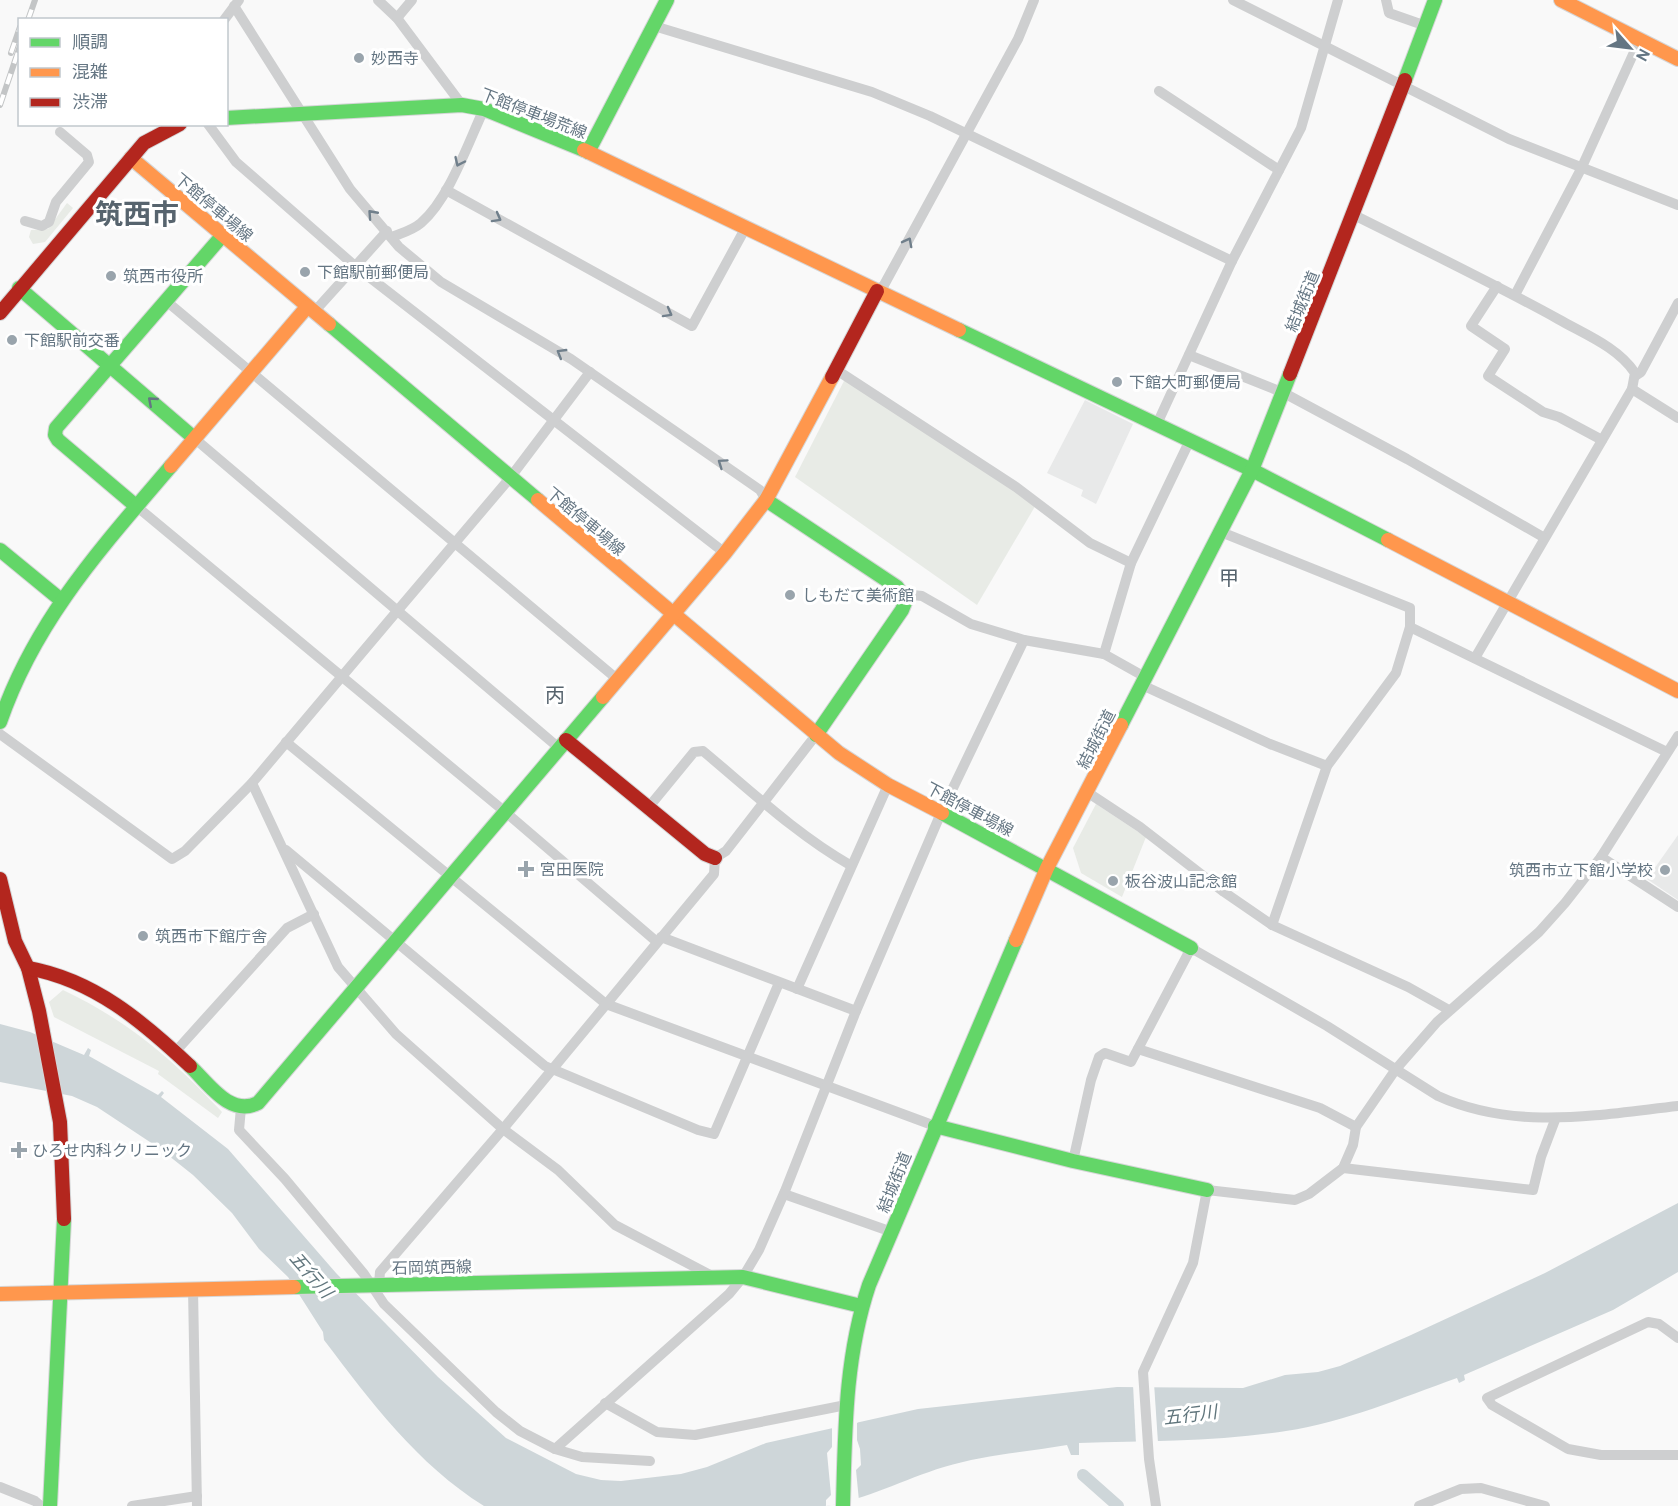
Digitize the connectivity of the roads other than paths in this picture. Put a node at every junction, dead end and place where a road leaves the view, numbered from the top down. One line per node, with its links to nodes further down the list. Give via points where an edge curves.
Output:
1 (378, 0): 13 (street)
2 (412, 0): 13 (street)
3 (667, 0): 14 (street, 下館停車場荒線)
4 (1034, 0): 28 (street, via 1018,39)
5 (1233, 0): 17 (street)
6 (1338, 0): 17 (street)
7 (1386, 0): 15 (street, via 1389,13)
8 (1435, 0): 15 (street, 結城街道)
9 (1561, 0): 11 (street)
10 (236, 3): 12 (street); 23 (street)
11 (1579, 4): 16 (street)
12 (225, 18)
13 (397, 18): 21 (street)
14 (654, 26): 28 (street, via 872,92); 29 (street, 下館停車場荒線)
15 (1425, 26): 19 (street, 結城街道)
16 (1640, 39): 18 (street); 31 (street)
17 (1325, 48): 19 (street); 32 (street, via 1301,128)
18 (1678, 59)
19 (1403, 87): 31 (street); 35 (street, 結城街道)
20 (1159, 91): 32 (street)
21 (462, 105): 22 (street, 下館停車場荒線); 23 (street, 下館停車場荒線)
22 (484, 109): 29 (street, 下館停車場荒線); 33 (street, one-way to 33)
23 (301, 112): 24 (street, 下館停車場荒線); 38 (street, one-way to 23, via 350,189)
24 (228, 118)
25 (175, 126): 30 (street, via 157,134)
26 (209, 126): 41 (street, via 236,162)
27 (60, 132): 36 (street, via 87,155 89,162 56,202 50,222 42,226)
28 (966, 134): 40 (street); 44 (street, one-way to 28, via 884,285)
29 (588, 152): 37 (street)
30 (131, 158): 39 (street, 下館停車場線); 43 (street)
31 (1581, 169): 34 (street); 45 (street)
32 (1280, 170): 40 (street)
33 (446, 190): 37 (street, one-way to 37, via 692,326); 38 (street, via 423,222)
34 (1678, 205)
35 (1354, 215): 42 (street); 57 (street, 結城街道)
36 (25, 221)
37 (746, 227): 44 (street)
38 (389, 234): 41 (street); 54 (street, one-way to 38, via 441,282)
39 (222, 236): 46 (street); 48 (street, 下館停車場線)
40 (1232, 261): 50 (street)
41 (355, 266): 48 (street); 59 (street)
42 (1497, 286): 45 (street); 63 (street, via 1471,327 1505,349 1488,376 1543,412)
43 (19, 288): 49 (street); 51 (street)
44 (877, 291): 52 (street); 60 (street)
45 (1515, 295): 55 (street, via 1626,358)
46 (165, 300): 51 (street); 53 (street)
47 (1678, 303): 55 (street, via 1641,372)
48 (310, 310): 53 (street); 65 (street, 下館停車場線)
49 (0, 313)
50 (1189, 355): 57 (street); 60 (street)
51 (110, 365): 61 (street, one-way to 51); 67 (street, via 56,428 55,435)
52 (835, 369): 66 (street); 73 (street, via 1017,487 1090,543)
53 (250, 372): 61 (street); 70 (street)
54 (591, 372): 59 (street); 66 (street, one-way to 54, via 760,490)
55 (1635, 376): 56 (street)
56 (1632, 389): 58 (street); 63 (street)
57 (1284, 393): 64 (street, 結城街道); 69 (street)
58 (1678, 418)
59 (553, 422): 65 (street); 71 (street)
60 (1157, 424): 62 (street)
61 (194, 438): 67 (street); 77 (street)
62 (1190, 440): 64 (street); 73 (street)
63 (1602, 440): 69 (street)
64 (1252, 470): 68 (street, 結城街道); 76 (street)
65 (510, 478): 70 (street); 78 (street, 下館停車場線)
66 (766, 500): 71 (street); 74 (street)
67 (136, 506): 75 (street); 83 (street)
68 (1221, 532): 79 (street, via 1410,608); 85 (street, 結城街道)
69 (1543, 537): 76 (street)
70 (454, 544): 77 (street); 84 (street)
71 (725, 553): 78 (street)
72 (2, 556): 75 (street)
73 (1131, 563): 81 (street)
74 (905, 594): 80 (street, via 922,596 971,624); 89 (street, via 902,610)
75 (61, 600): 87 (street, via 34,642)
76 (1506, 601): 82 (street); 86 (street)
77 (398, 610): 83 (street); 92 (street)
78 (672, 614): 84 (street); 89 (street, 下館停車場線)
79 (1410, 627): 82 (street); 94 (street, via 1396,673)
80 (1024, 640): 81 (street); 101 (street)
81 (1104, 654): 85 (street)
82 (1475, 658): 93 (street)
83 (342, 676): 91 (street); 100 (street)
84 (617, 680): 92 (street)
85 (1143, 681): 94 (street, via 1270,744); 97 (street, 結城街道)
86 (1678, 691)
87 (0, 722)
88 (0, 734): 95 (street, via 172,860)
89 (816, 735): 96 (street, 下館停車場線); 98 (street)
90 (1678, 736): 93 (street)
91 (286, 742): 95 (street); 107 (street)
92 (563, 744): 99 (street); 100 (street)
93 (1667, 752): 103 (street)
94 (1327, 766): 111 (street)
95 (252, 783): 102 (street)
96 (888, 785): 101 (street, 下館停車場線); 105 (street)
97 (1087, 792): 106 (street, 結城街道); 111 (street)
98 (764, 802): 99 (street, via 703,751 694,752); 104 (street, via 726,851); 105 (street, via 819,848)
99 (648, 808): 104 (street)
100 (506, 812): 107 (street); 112 (street)
101 (941, 813): 106 (street, 下館停車場線); 123 (street)
102 (283, 849): 110 (street); 115 (street)
103 (1601, 857): 109 (street); 122 (street, via 1539,932)
104 (715, 858): 112 (street, via 714,874)
105 (850, 865): 120 (street)
106 (1047, 868): 116 (street, 下館停車場線); 133 (street, 結城街道)
107 (450, 878): 115 (street); 121 (street)
108 (0, 879): 114 (street)
109 (1678, 907)
110 (314, 914): 119 (street, via 338,967); 125 (street, via 287,928)
111 (1272, 925): 122 (street)
112 (659, 939): 118 (street); 121 (street)
113 (0, 940): 114 (street)
114 (15, 941): 117 (street)
115 (396, 943): 119 (street); 127 (street, via 545,1066)
116 (1191, 948): 124 (street); 128 (street)
117 (28, 968): 125 (street, via 54,971 88,988); 145 (street, via 60,1115 65,1219)
118 (779, 984): 120 (street); 126 (street)
119 (357, 989): 131 (street, via 258,1103); 135 (street, via 405,1042)
120 (797, 989): 123 (street)
121 (606, 1004): 126 (street); 127 (street)
122 (1449, 1010): 128 (street)
123 (856, 1011): 129 (street)
124 (1138, 1049): 134 (street, via 1320,1108); 136 (street, via 1131,1062 1105,1053 1100,1057)
125 (176, 1051): 131 (street, via 232,1106)
126 (749, 1056): 127 (street, via 714,1134); 129 (street)
127 (553, 1068): 135 (street)
128 (1396, 1069): 132 (street, via 1457,1105); 134 (street)
129 (826, 1087): 133 (street); 139 (street)
130 (1678, 1106): 132 (street)
131 (241, 1108): 143 (street, via 239,1130 285,1179)
132 (1555, 1120): 137 (street, via 1533,1190)
133 (935, 1126): 136 (street); 140 (street, 結城街道)
134 (1356, 1127): 137 (street)
135 (503, 1129): 141 (street, via 558,1170 615,1226); 143 (street)
136 (1073, 1161): 138 (street)
137 (1343, 1168): 138 (street, via 1295,1200)
138 (1206, 1190): 160 (street, via 1193,1263 1150,1351 1143,1377)
139 (784, 1194): 140 (street); 142 (street)
140 (892, 1232): 147 (street, 結城街道)
141 (715, 1277): 142 (street, 石岡筑西線); 143 (street, 石岡筑西線)
142 (743, 1277): 147 (street, 石岡筑西線); 149 (street, via 729,1294)
143 (371, 1284): 144 (street, 石岡筑西線); 151 (street, via 384,1304 496,1412 520,1431)
144 (193, 1289): 145 (street, 石岡筑西線); 155 (street)
145 (60, 1293): 146 (street, 石岡筑西線); 157 (street)
146 (0, 1294)
147 (861, 1306): 150 (street, 結城街道, via 849,1353)
148 (1678, 1338): 152 (street, via 1659,1324 1648,1322 1487,1398 1492,1405 1568,1449 1601,1455)
149 (605, 1403): 150 (street, via 657,1432 694,1435); 151 (street)
150 (846, 1408): 159 (street, 結城街道)
151 (555, 1449): 153 (street, via 582,1457)
152 (1678, 1455)
153 (650, 1461)
154 (0, 1487): 156 (street)
155 (197, 1501): 158 (street)
156 (41, 1506)
157 (50, 1506)
158 (132, 1506)
159 (843, 1506)
160 (1156, 1506)
161 (1419, 1506): 162 (street, via 1461,1489 1481,1488)
162 (1545, 1506)

